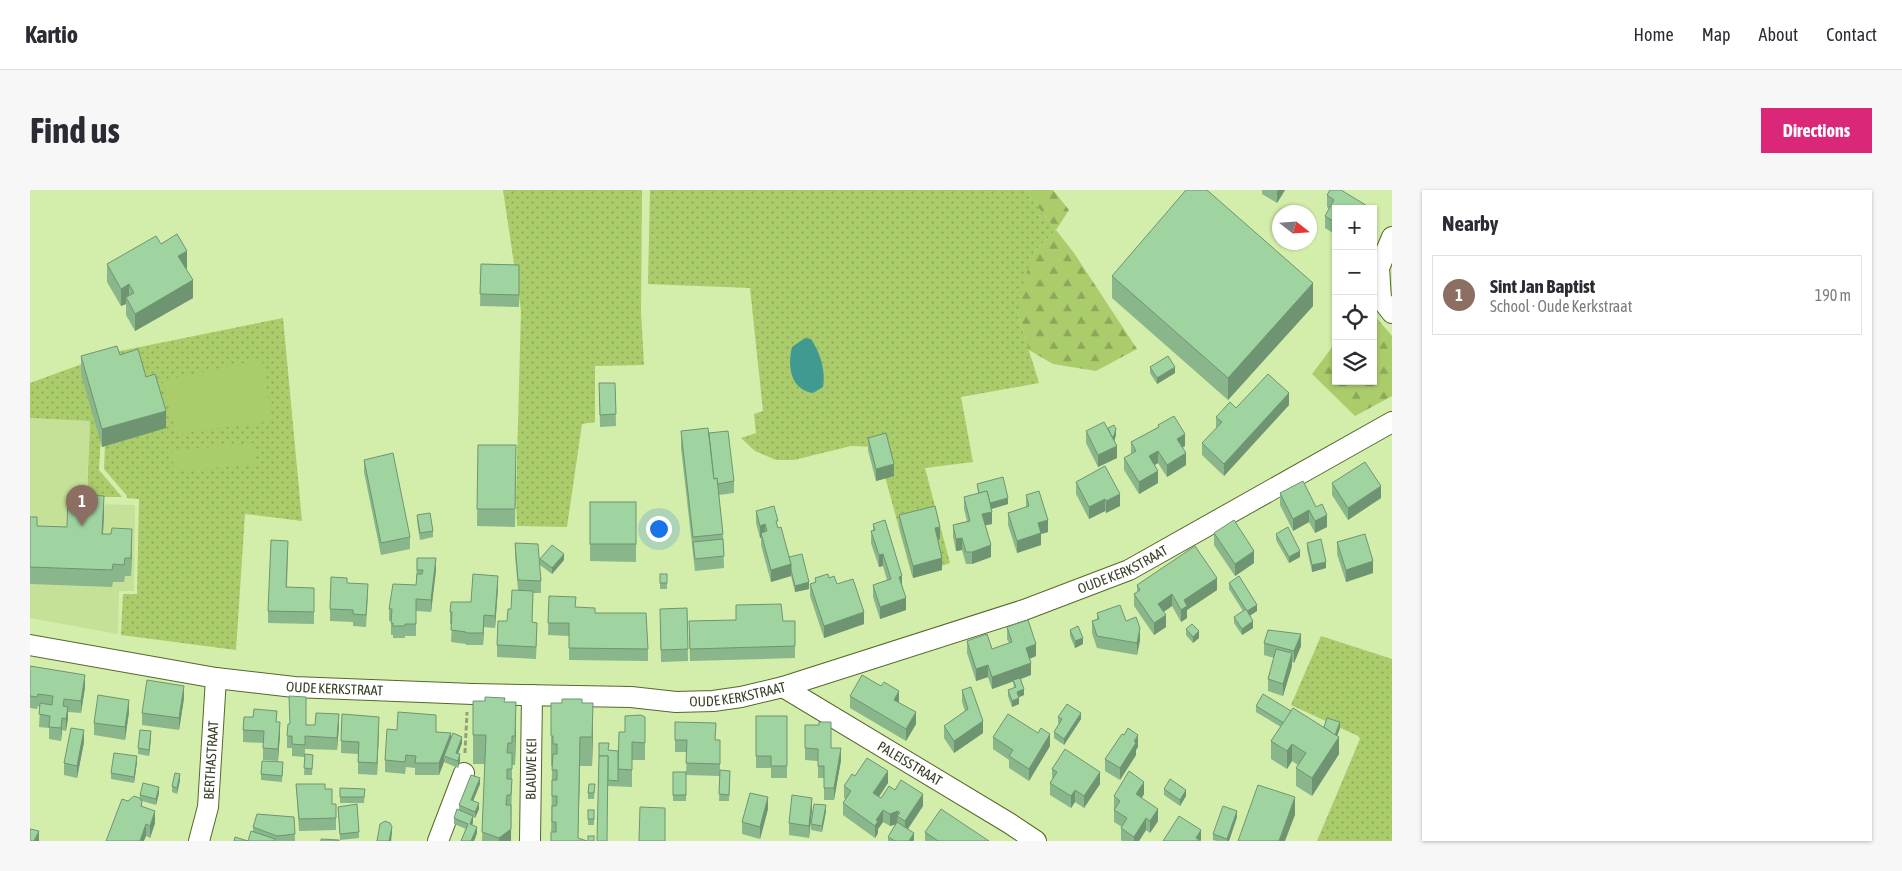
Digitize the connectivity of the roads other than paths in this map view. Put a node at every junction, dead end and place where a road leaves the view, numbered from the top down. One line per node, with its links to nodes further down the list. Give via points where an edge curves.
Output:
1 (1392, 237): 2 (street, via 1379,268 1381,299)
2 (1392, 313)
3 (1392, 422): 6 (street, OUDE KERKSTRAAT, via 1129,570 1024,610)
4 (30, 645): 5 (street, OUDE KERKSTRAAT)
5 (216, 678): 7 (street, OUDE KERKSTRAAT, via 294,686); 9 (street, BERTHASTRAAT, via 208,807)
6 (783, 687): 7 (street, OUDE KERKSTRAAT, via 713,701); 12 (street, PALEISSTRAAT)
7 (532, 695): 11 (street, BLAUWE KEI)
8 (464, 773): 10 (street)
9 (200, 841)
10 (438, 841)
11 (530, 841)
12 (1036, 841)

